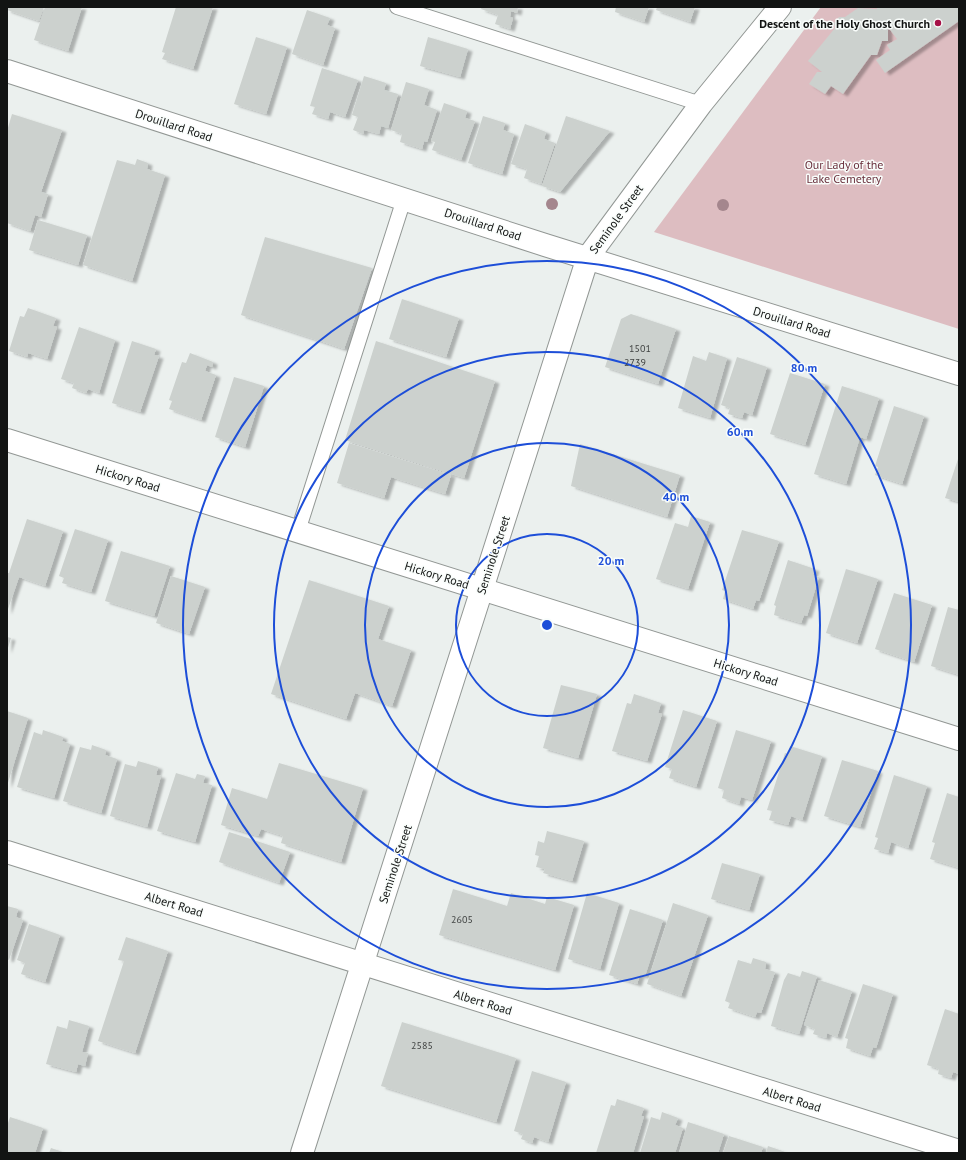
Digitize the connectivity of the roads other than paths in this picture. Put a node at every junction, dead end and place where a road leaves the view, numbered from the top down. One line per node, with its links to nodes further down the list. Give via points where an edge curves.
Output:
1 (397, 7): 4 (lane)
2 (780, 7): 4 (street, Seminole Street)
3 (7, 71): 5 (street, Drouillard Road)
4 (701, 104): 6 (street, Seminole Street)
5 (404, 199): 6 (street, Drouillard Road); 9 (lane)
6 (588, 258): 7 (street, Drouillard Road); 10 (street, Seminole Street)
7 (959, 374)
8 (7, 440): 9 (street, Hickory Road)
9 (298, 531): 10 (street, Hickory Road)
10 (482, 589): 11 (street, Hickory Road); 13 (street, Seminole Street)
11 (959, 739)
12 (7, 852): 13 (street, Albert Road)
13 (363, 964): 14 (street, Albert Road); 15 (street, Seminole Street)
14 (959, 1151)
15 (302, 1153)

